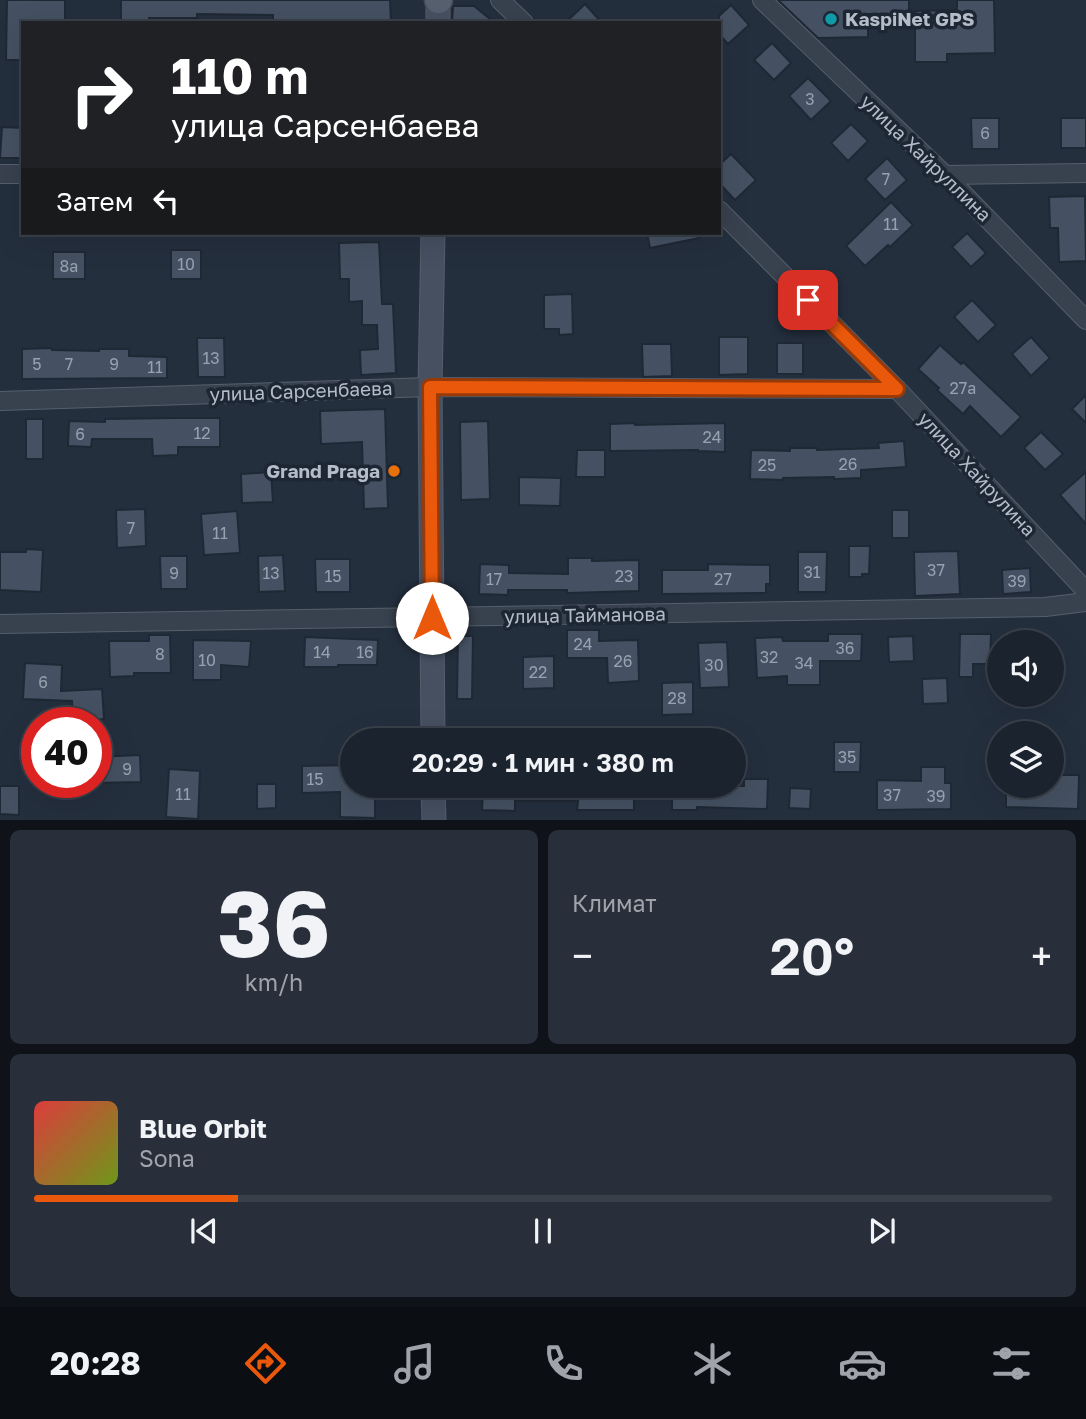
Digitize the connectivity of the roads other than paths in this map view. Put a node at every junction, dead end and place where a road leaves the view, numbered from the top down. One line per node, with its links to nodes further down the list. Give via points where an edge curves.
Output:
1 (500, 0): 3 (street)
2 (762, 0): 7 (street, улица Хайруллина)
3 (522, 21)
4 (1086, 173): 7 (street)
5 (0, 174): 6 (street)
6 (21, 174)
7 (945, 175): 10 (street, улица Хайруллина)
8 (721, 212): 12 (street, улица Хайрулина)
9 (433, 235): 11 (street)
10 (1086, 320)
11 (430, 387): 12 (street, улица Сарсенбаева); 13 (street, улица Сарсенбаева); 16 (street)
12 (897, 389): 14 (street, улица Хайрулина)
13 (0, 401)
14 (1086, 591)
15 (1086, 602): 16 (street, улица Тайманова, via 1045,607)
16 (432, 618): 17 (street, улица Тайманова); 18 (street)
17 (0, 624)
18 (433, 728)
19 (433, 798): 20 (street)
20 (434, 820)

